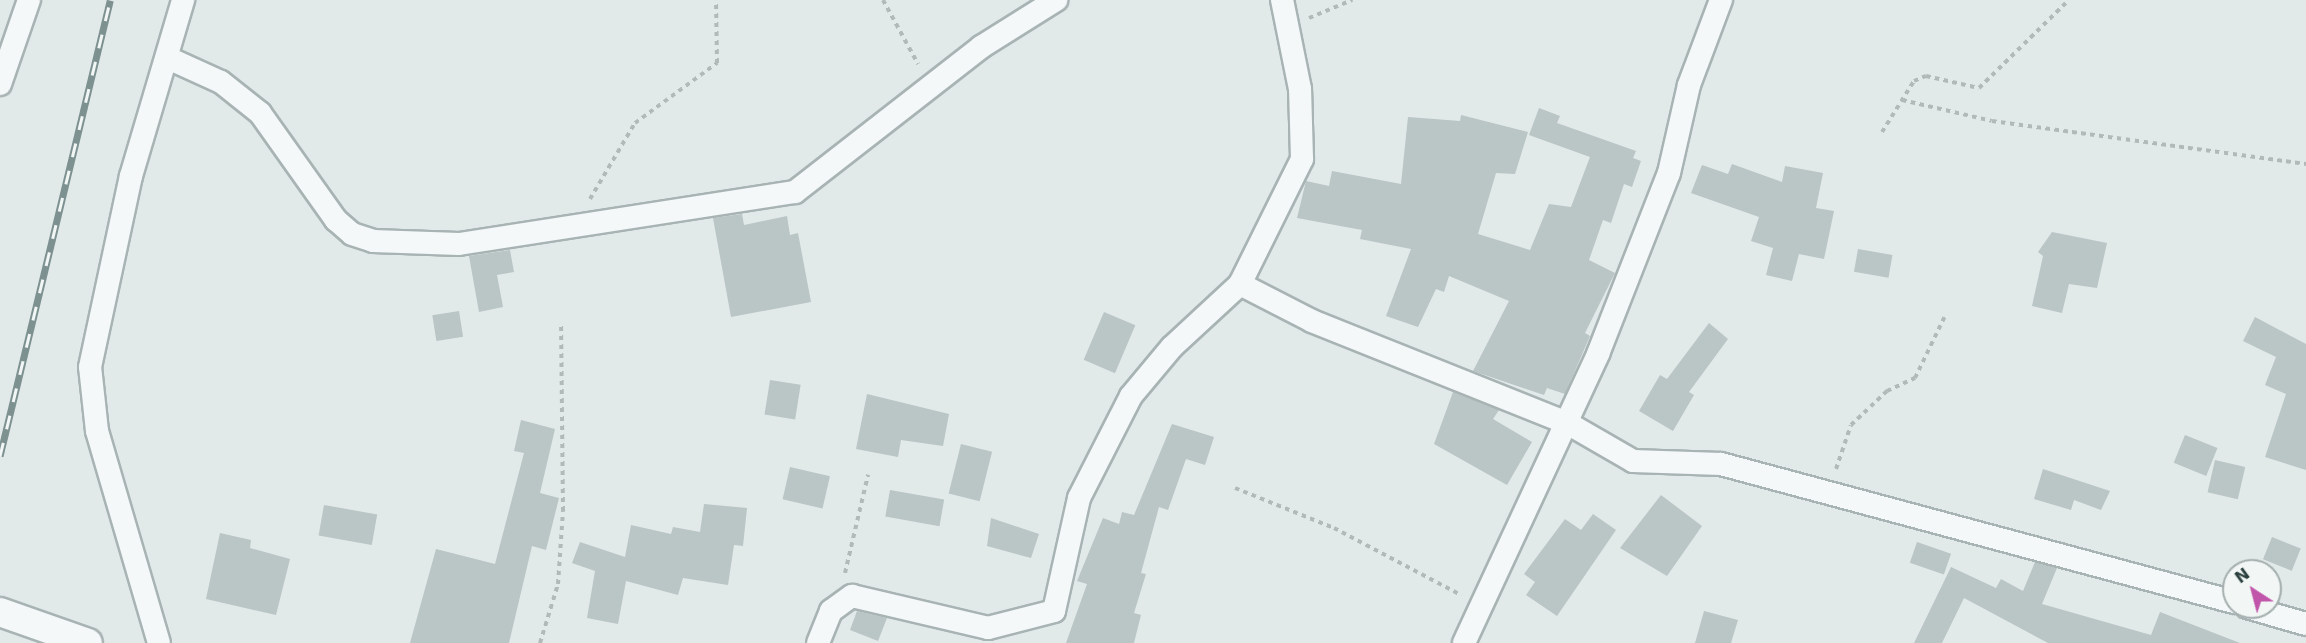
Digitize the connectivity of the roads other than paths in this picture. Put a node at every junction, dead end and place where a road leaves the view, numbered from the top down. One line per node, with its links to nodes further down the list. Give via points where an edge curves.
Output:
1 (29, 0): 7 (street)
2 (183, 0): 6 (street)
3 (1056, 0): 6 (street, via 931,86 830,171 795,192 459,244 373,241 352,234 336,220 260,113 221,82)
4 (1282, 0): 8 (street, via 1291,25 1302,159)
5 (1721, 0): 9 (street, via 1689,85 1669,173)
6 (168, 58): 15 (street, via 129,187 90,367 97,431)
7 (0, 84)
8 (1240, 284): 9 (street, via 1312,321); 16 (street, via 1172,347 1131,396 1079,498 1062,593 1049,615 988,628 868,596 841,601)
9 (1569, 424): 10 (street, via 1633,461 1721,464); 17 (street, via 1478,604)
10 (2222, 599)
11 (0, 612): 14 (street)
12 (2282, 617): 13 (street)
13 (2306, 624)
14 (88, 643)
15 (159, 643)
16 (818, 643)
17 (1464, 643)

